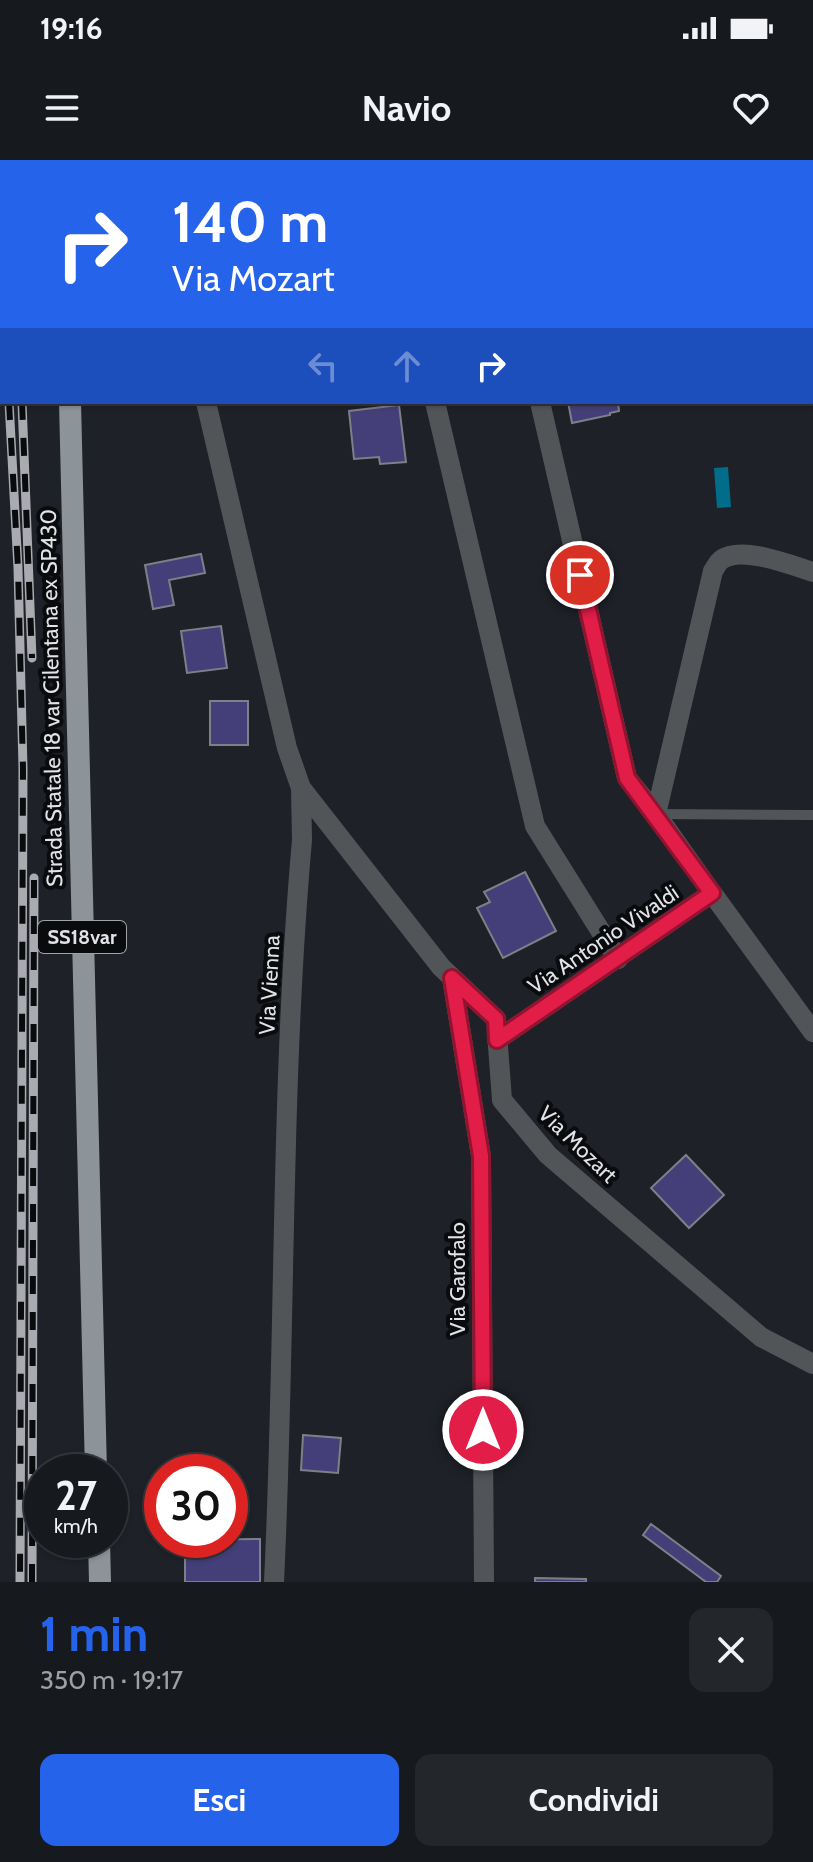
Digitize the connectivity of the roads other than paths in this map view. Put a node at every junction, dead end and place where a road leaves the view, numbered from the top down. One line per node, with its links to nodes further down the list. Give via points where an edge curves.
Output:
1 (70, 404): 15 (highway, Strada Statale 18 var Cilentana ex SP430 / SS18var)
2 (206, 404): 6 (street, Via Vienna, via 287,748)
3 (435, 404): 10 (street, via 535,826)
4 (540, 404): 7 (street, via 627,778)
5 (813, 572): 7 (street, via 739,554 721,560 713,571)
6 (301, 788): 11 (street, Via Mozart); 18 (street, Via Vienna, via 284,1159)
7 (656, 814): 8 (lane); 9 (street)
8 (813, 815)
9 (712, 893): 10 (street, Via Antonio Vivaldi); 12 (street, Via Antonio Vivaldi)
10 (618, 959): 13 (street, Via Antonio Vivaldi)
11 (452, 978): 13 (street, Via Mozart, via 496,1019); 19 (street, Via Garofalo, via 481,1156)
12 (813, 1032)
13 (497, 1040): 14 (street, Via Mozart, via 502,1100 548,1155 761,1337)
14 (813, 1364)
15 (95, 1454)
16 (99, 1558): 17 (highway)
17 (100, 1582)
18 (274, 1582)
19 (484, 1582)

